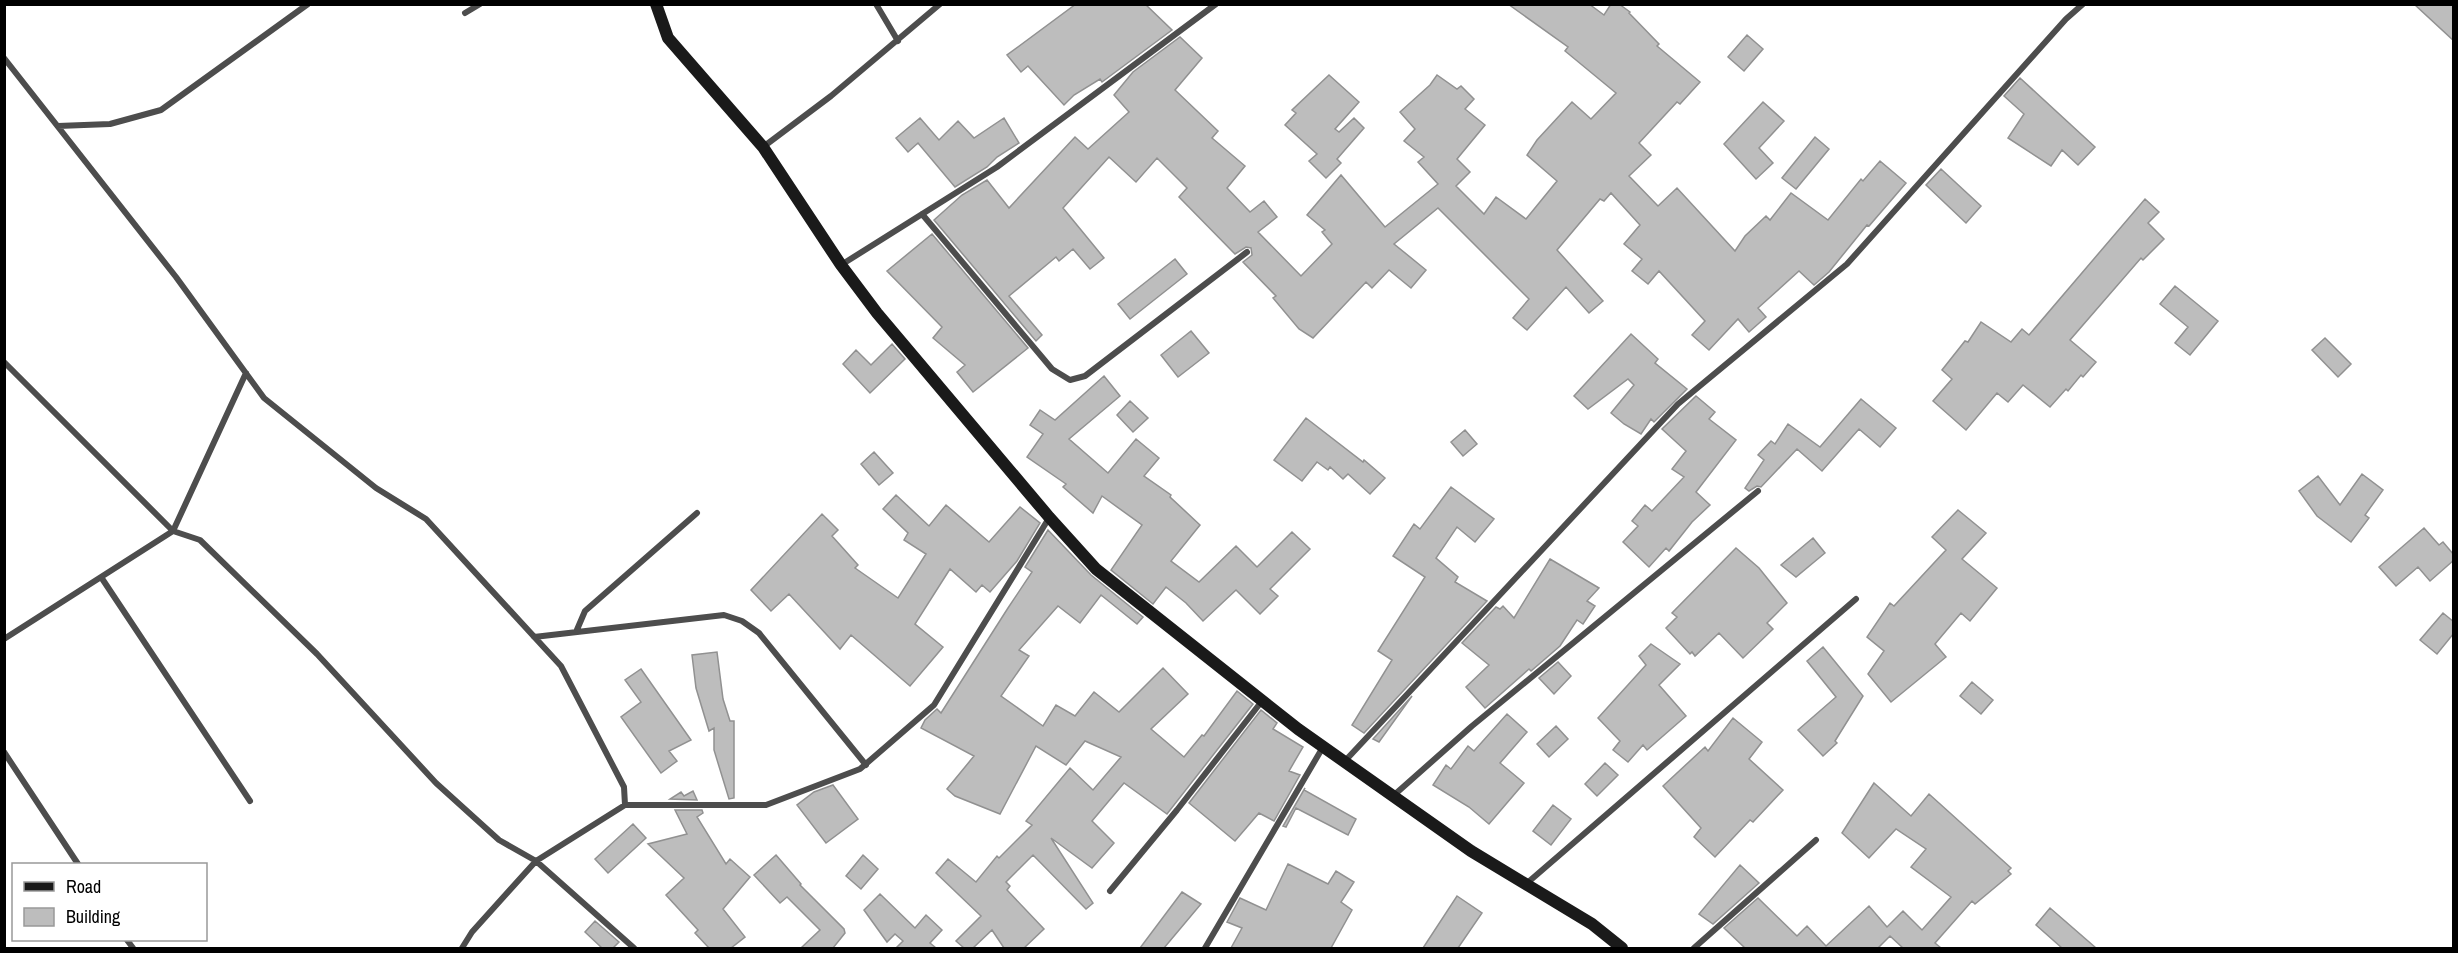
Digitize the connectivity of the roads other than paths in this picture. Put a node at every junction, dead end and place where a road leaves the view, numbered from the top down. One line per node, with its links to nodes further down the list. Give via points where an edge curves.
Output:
1 (308, 4): 11 (street, via 161,110 110,124)
2 (480, 4): 8 (street)
3 (656, 4): 12 (street, via 668,38)
4 (876, 4): 9 (street)
5 (940, 4): 9 (street)
6 (1216, 4): 13 (street, via 997,167)
7 (2083, 4): 30 (street, via 1847,264 1678,404)
8 (465, 13)
9 (898, 40): 12 (street)
10 (4, 58): 11 (street)
11 (58, 126): 17 (street)
12 (763, 147): 15 (street)
13 (922, 214): 14 (street, via 1052,369 1070,380 1085,376); 15 (street)
14 (1247, 252)
15 (841, 265): 20 (street)
16 (4, 362): 21 (street)
17 (246, 373): 21 (street); 25 (street, via 264,398 376,488 426,519)
18 (1758, 491): 32 (street, via 1472,726)
19 (697, 513): 24 (street, via 585,611)
20 (1049, 518): 27 (street, via 1096,569); 31 (street, via 934,705)
21 (173, 531): 22 (street); 36 (street, via 200,540 317,654 436,783 499,840)
22 (101, 577): 26 (street); 33 (street)
23 (1856, 599): 38 (street)
24 (576, 632): 25 (street); 31 (street, via 723,615 742,621 759,633)
25 (534, 637): 34 (street, via 561,666 586,712 624,787)
26 (4, 639)
27 (1262, 701): 28 (street); 39 (street)
28 (1323, 747): 30 (street); 43 (street)
29 (4, 752): 37 (street)
30 (1344, 762): 32 (street)
31 (866, 765): 34 (street, via 766,805)
32 (1394, 796): 38 (street)
33 (250, 801)
34 (625, 806): 36 (street)
35 (1816, 840): 44 (street)
36 (536, 861): 41 (street); 42 (street)
37 (77, 863)
38 (1526, 884): 40 (street, via 1592,924)
39 (1110, 891)
40 (1616, 947)
41 (462, 948)
42 (634, 948)
43 (1205, 948)
44 (1694, 948)

